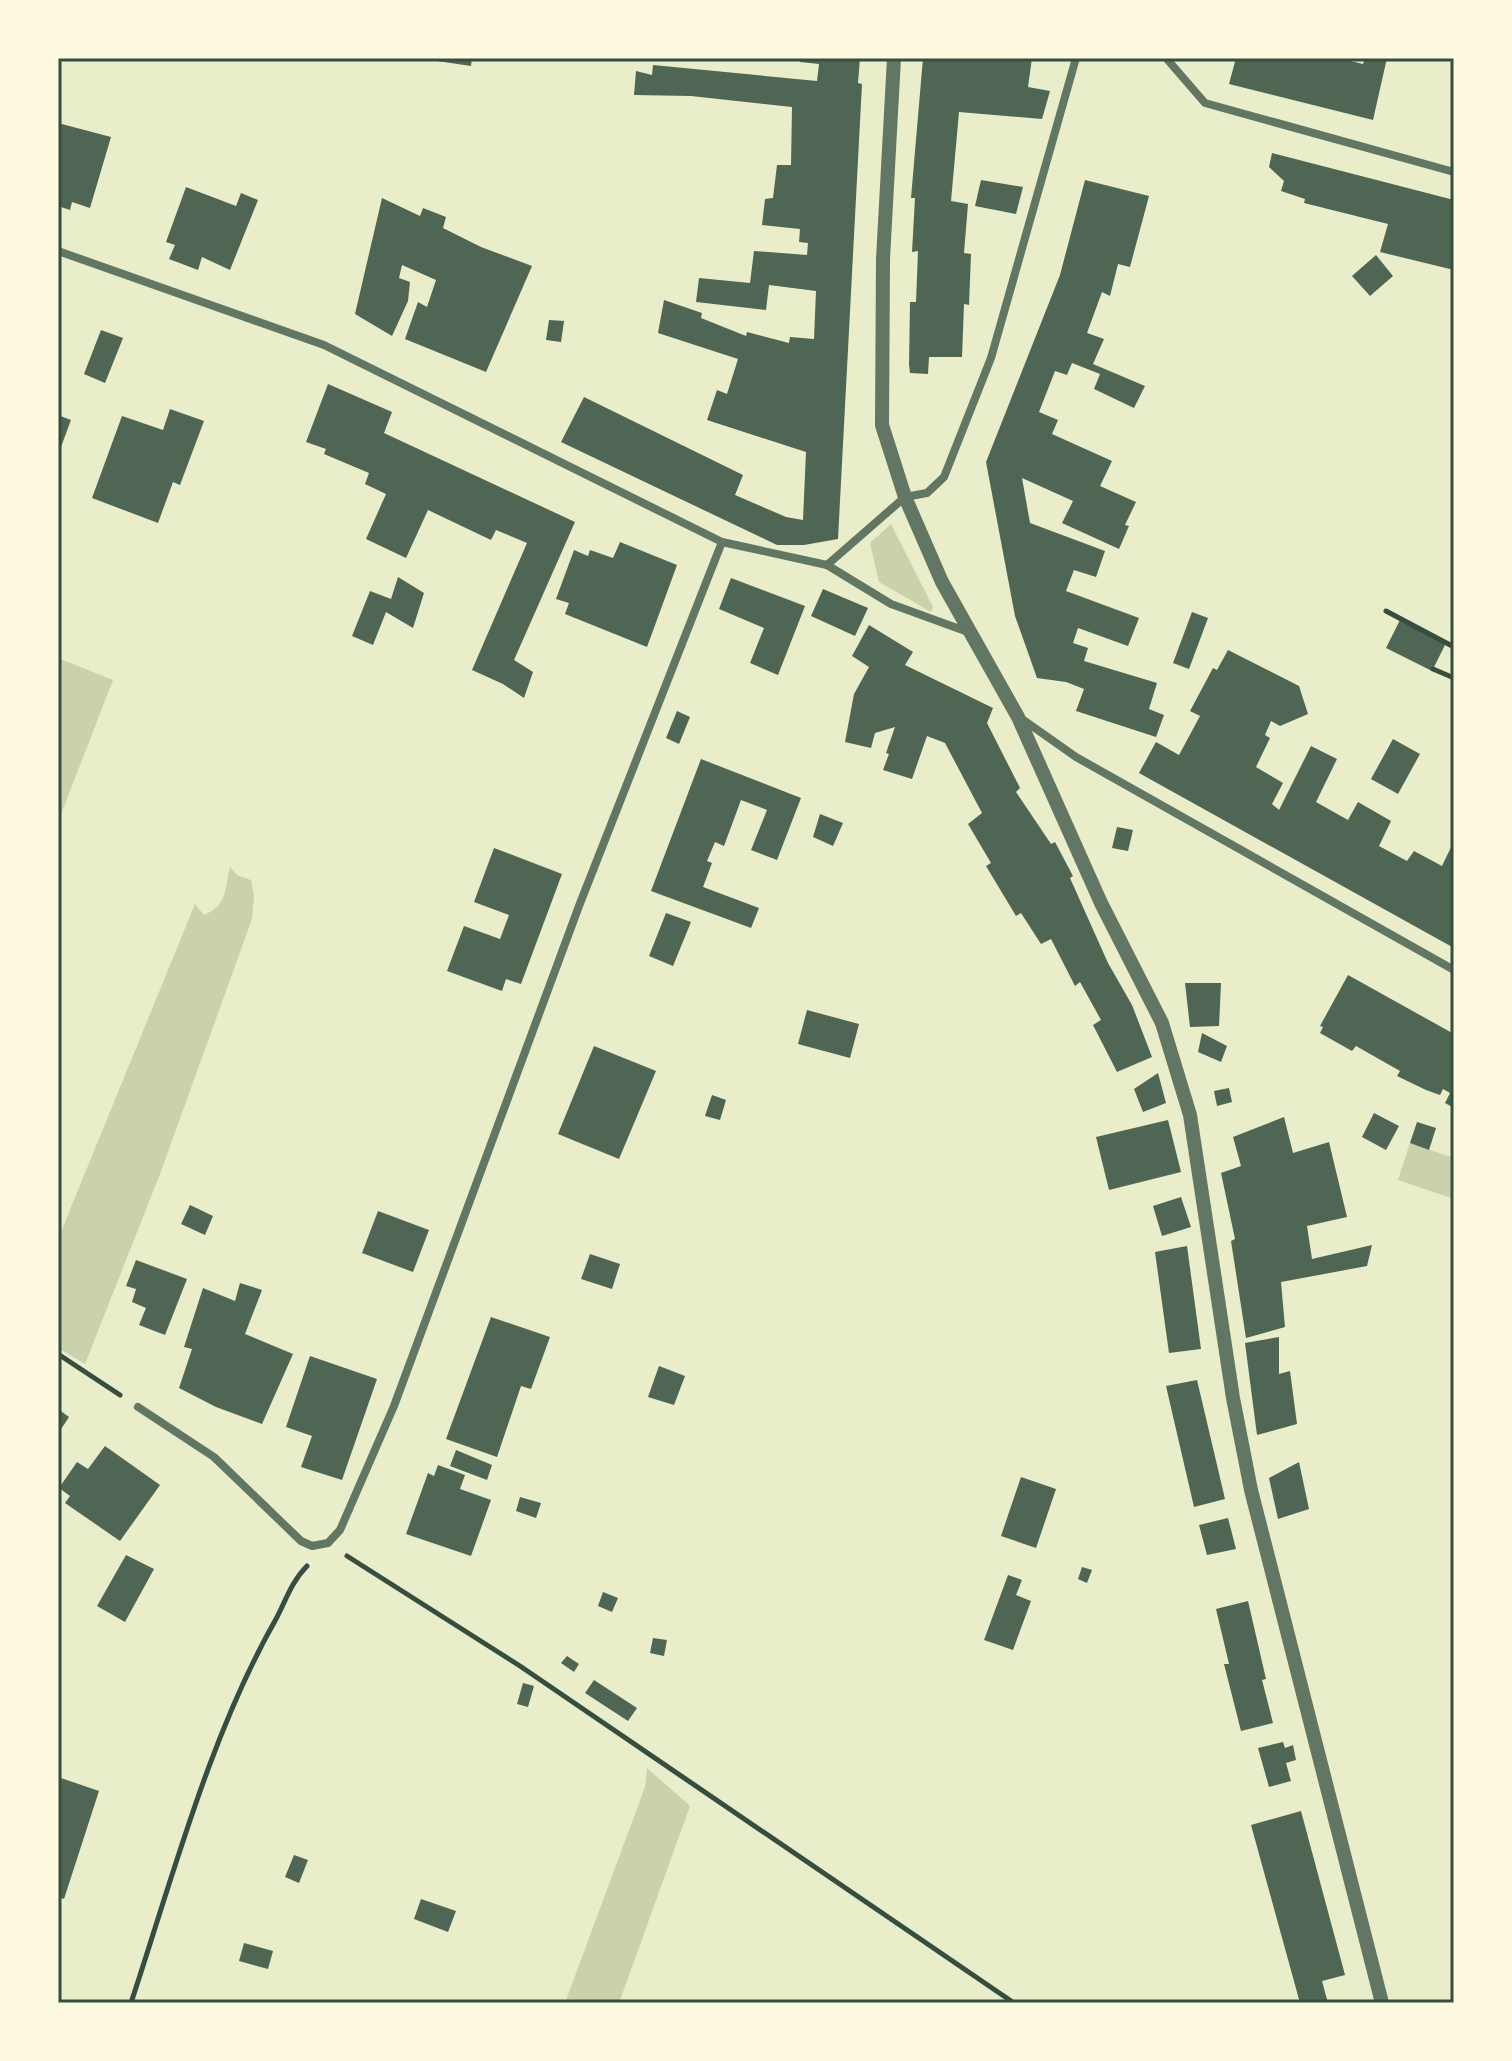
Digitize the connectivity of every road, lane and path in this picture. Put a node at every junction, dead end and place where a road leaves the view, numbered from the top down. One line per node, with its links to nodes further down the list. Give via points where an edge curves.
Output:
1 (894, 58): 6 (street, via 883,259 882,425)
2 (1076, 58): 6 (street, via 991,358 944,477 927,493)
3 (1166, 58): 4 (street, via 1205,103)
4 (1454, 172)
5 (58, 251): 7 (street, via 324,345)
6 (905, 497): 8 (street); 10 (street)
7 (722, 542): 8 (street); 18 (street, via 579,906 394,1406 340,1530)
8 (827, 565): 10 (street, via 891,604)
9 (1386, 611): 11 (path)
10 (969, 633): 14 (street)
11 (1454, 647)
12 (1433, 669): 13 (path)
13 (1453, 680)
14 (1018, 717): 15 (street, via 1076,757); 22 (street, via 1101,903 1162,1023 1190,1115 1251,1490)
15 (1454, 970)
16 (58, 1354): 17 (path)
17 (138, 1407): 18 (street, via 214,1457 301,1541 312,1546)
18 (328, 1543): 21 (path, via 520,1666)
19 (296, 1578): 20 (path, via 254,1657 197,1799)
20 (131, 2003)
21 (1014, 2003)
22 (1382, 2003)

